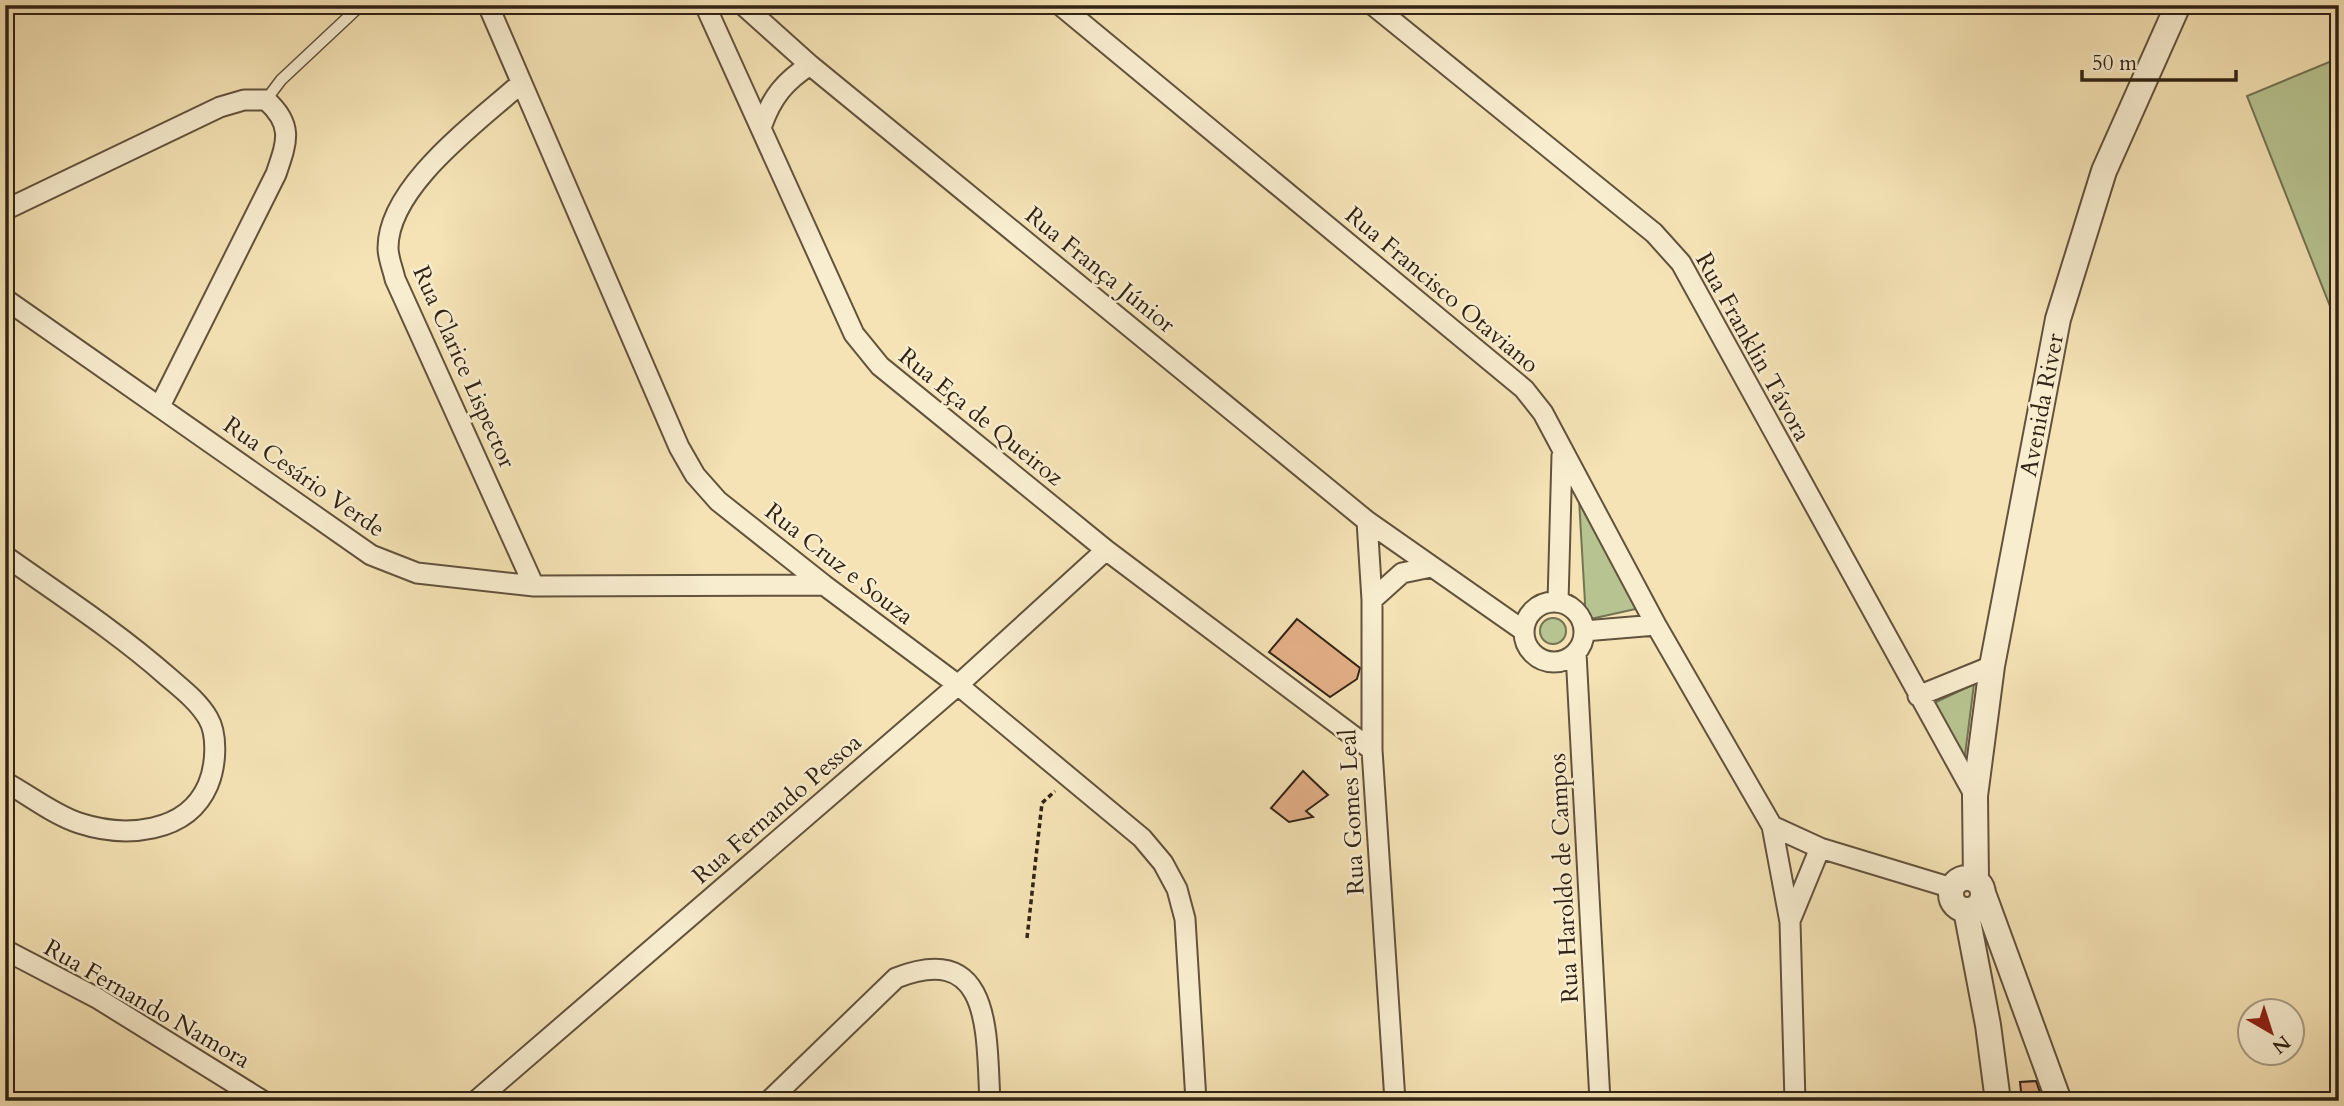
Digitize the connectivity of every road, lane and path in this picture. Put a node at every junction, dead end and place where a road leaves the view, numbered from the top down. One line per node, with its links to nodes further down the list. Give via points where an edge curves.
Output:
1 (361, 5): 10 (lane, via 281,80)
2 (488, 5): 9 (street, Rua Cruz e Souza)
3 (705, 5): 11 (street, Rua Eça de Queiroz)
4 (743, 5): 8 (street, Rua França Júnior)
5 (1060, 5): 15 (street, Rua Francisco Otaviano, via 1524,389 1543,413)
6 (1373, 5): 30 (street, Rua Franklin Távora, via 1654,233 1681,263)
7 (2178, 5): 28 (street, Avenida River, via 2104,171 2058,319)
8 (810, 65): 11 (street, via 780,89); 16 (street, Rua França Júnior)
9 (520, 84): 20 (street, Rua Clarice Lispector, via 437,159 410,190 395,217 388,247 395,279); 21 (street, Rua Cruz e Souza, via 695,475 718,501)
10 (266, 100): 12 (street, via 220,107); 14 (street, via 285,122 284,150 276,174)
11 (762, 125): 17 (street, Rua Eça de Queiroz, via 854,334 867,352)
12 (5, 210)
13 (5, 299): 14 (street, Rua Cesário Verde)
14 (160, 406): 20 (street, Rua Cesário Verde, via 370,555 416,573)
15 (1562, 453): 23 (street); 24 (street, Rua Francisco Otaviano)
16 (1367, 521): 19 (street, Rua França Júnior); 22 (street, Rua Gomes Leal)
17 (1106, 550): 29 (street, Rua Fernando Pessoa); 31 (street, Rua Eça de Queiroz)
18 (5, 556): 33 (street, via 138,651 199,704 210,721 214,759 207,788 191,812 175,822 145,829 108,830 77,822)
19 (1431, 567): 22 (street, via 1402,573); 25 (street, Rua França Júnior)
20 (534, 586): 21 (street, Rua Cesário Verde)
21 (824, 586): 29 (street, Rua Cruz e Souza)
22 (1372, 600): 31 (street, Rua Gomes Leal)
23 (1558, 602): 25 (street, via 1540,605); 26 (street, via 1575,610)
24 (1657, 625): 26 (street); 35 (street, Rua Francisco Otaviano)
25 (1524, 631): 27 (street, via 1530,650 1547,661)
26 (1584, 631): 27 (street)
27 (1576, 653): 47 (street, Rua Haroldo de Campos)
28 (1992, 666): 30 (street); 34 (street, Avenida River)
29 (958, 685): 32 (street, Rua Cruz e Souza); 42 (street, Rua Fernando Pessoa)
30 (1919, 696): 34 (street, Rua Franklin Távora)
31 (1372, 750): 46 (street, Rua Gomes Leal)
32 (1069, 778): 39 (path, via 1042,803); 45 (street, Rua Cruz e Souza, via 1142,838 1177,889 1185,919)
33 (5, 782)
34 (1975, 796): 37 (street, Avenida River)
35 (1772, 826): 36 (street); 38 (street, Rua Francisco Otaviano)
36 (1820, 848): 37 (street); 38 (street, Rua Francisco Otaviano)
37 (1967, 890): 49 (street); 50 (street)
38 (1790, 922): 48 (street, Rua Francisco Otaviano)
39 (1027, 938)
40 (5, 950): 41 (street, Rua Fernando Namora, via 97,999)
41 (263, 1101)
42 (476, 1101)
43 (769, 1101): 44 (street, via 896,978 920,969 941,968 972,985 981,1002)
44 (990, 1101)
45 (1196, 1101)
46 (1395, 1101)
47 (1600, 1101)
48 (1795, 1101)
49 (1998, 1101)
50 (2059, 1101)

